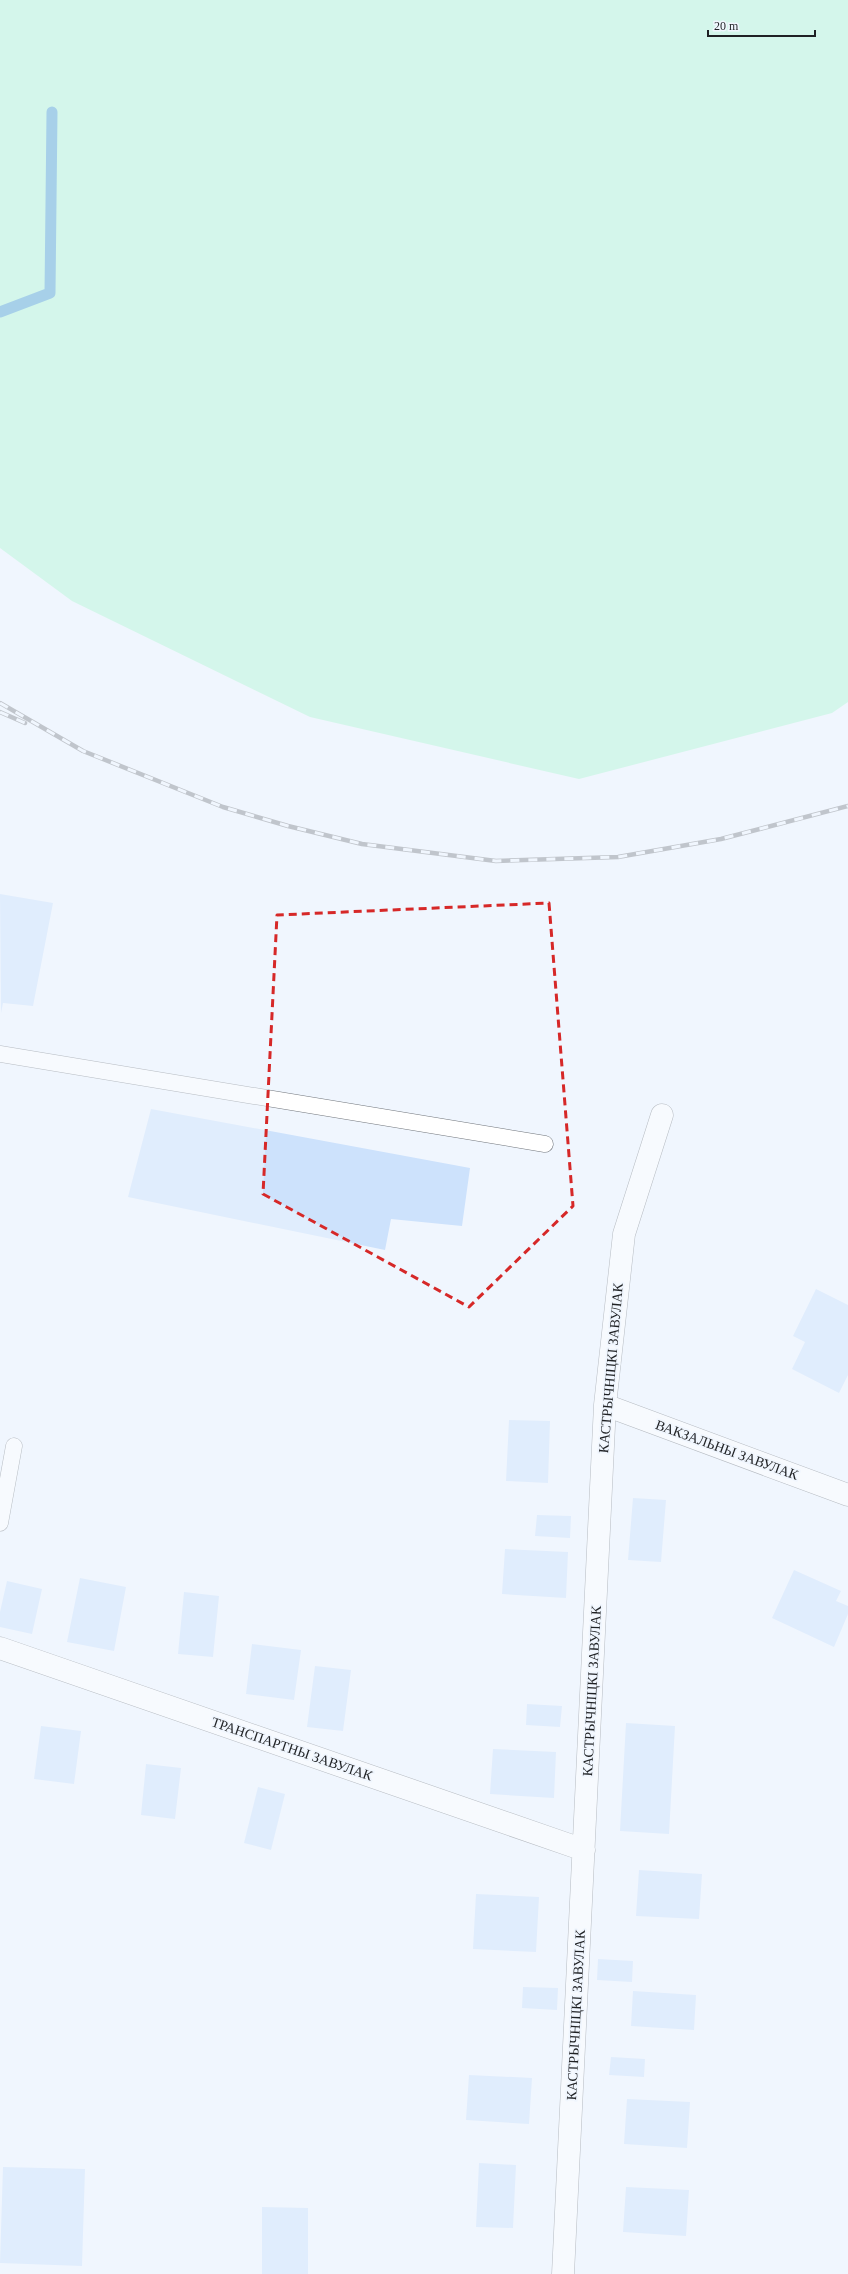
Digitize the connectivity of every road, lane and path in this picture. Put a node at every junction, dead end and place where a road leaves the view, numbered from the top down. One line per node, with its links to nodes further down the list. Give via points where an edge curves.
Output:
1 (0, 1054): 3 (lane)
2 (662, 1115): 4 (street, КАСТРЫЧНІЦКІ ЗАВУЛАК, via 624,1234)
3 (545, 1144)
4 (605, 1405): 6 (street, ВАКЗАЛЬНЫ ЗАВУЛАК); 9 (street, КАСТРЫЧНІЦКІ ЗАВУЛАК)
5 (14, 1446): 7 (lane)
6 (848, 1495)
7 (0, 1523)
8 (0, 1648): 9 (street, ТРАНСПАРТНЫ ЗАВУЛАК)
9 (584, 1850): 10 (street, КАСТРЫЧНІЦКІ ЗАВУЛАК)
10 (562, 2274)

